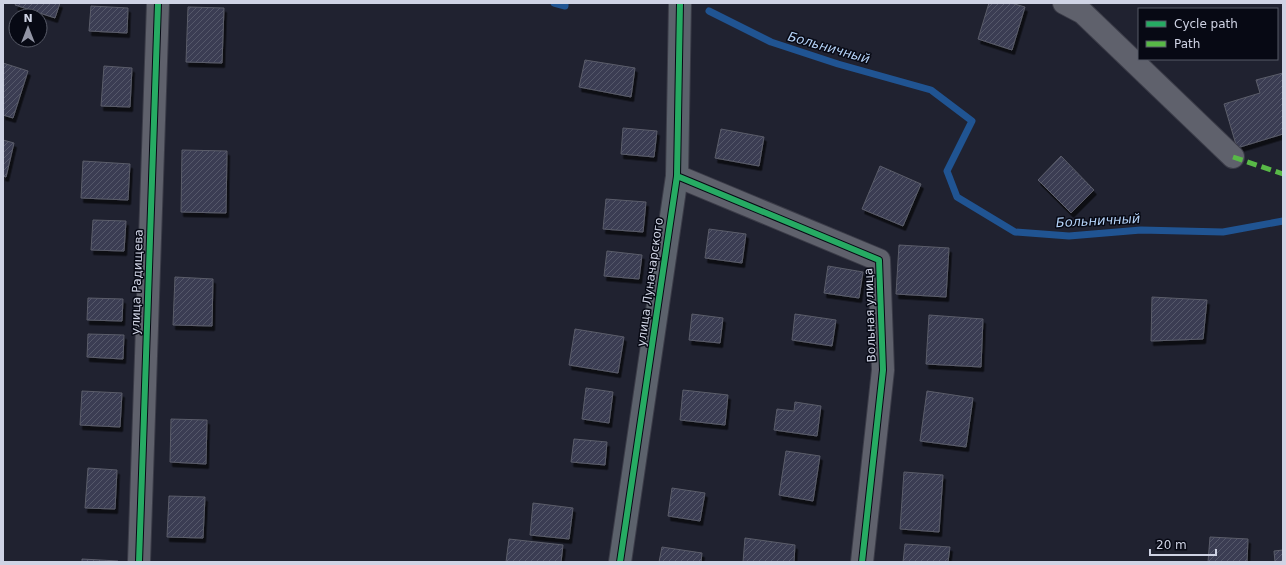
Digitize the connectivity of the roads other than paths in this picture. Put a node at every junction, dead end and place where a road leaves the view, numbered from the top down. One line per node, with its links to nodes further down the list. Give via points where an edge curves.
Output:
1 (158, 3): 6 (street, улица Радищева)
2 (680, 3): 5 (street, улица Луначарского)
3 (1064, 3): 4 (street, via 1083,13)
4 (1233, 157)
5 (677, 176): 7 (street, улица Луначарского); 8 (street, Вольная улица, via 879,260 883,370)
6 (138, 562)
7 (620, 562)
8 (862, 562)

